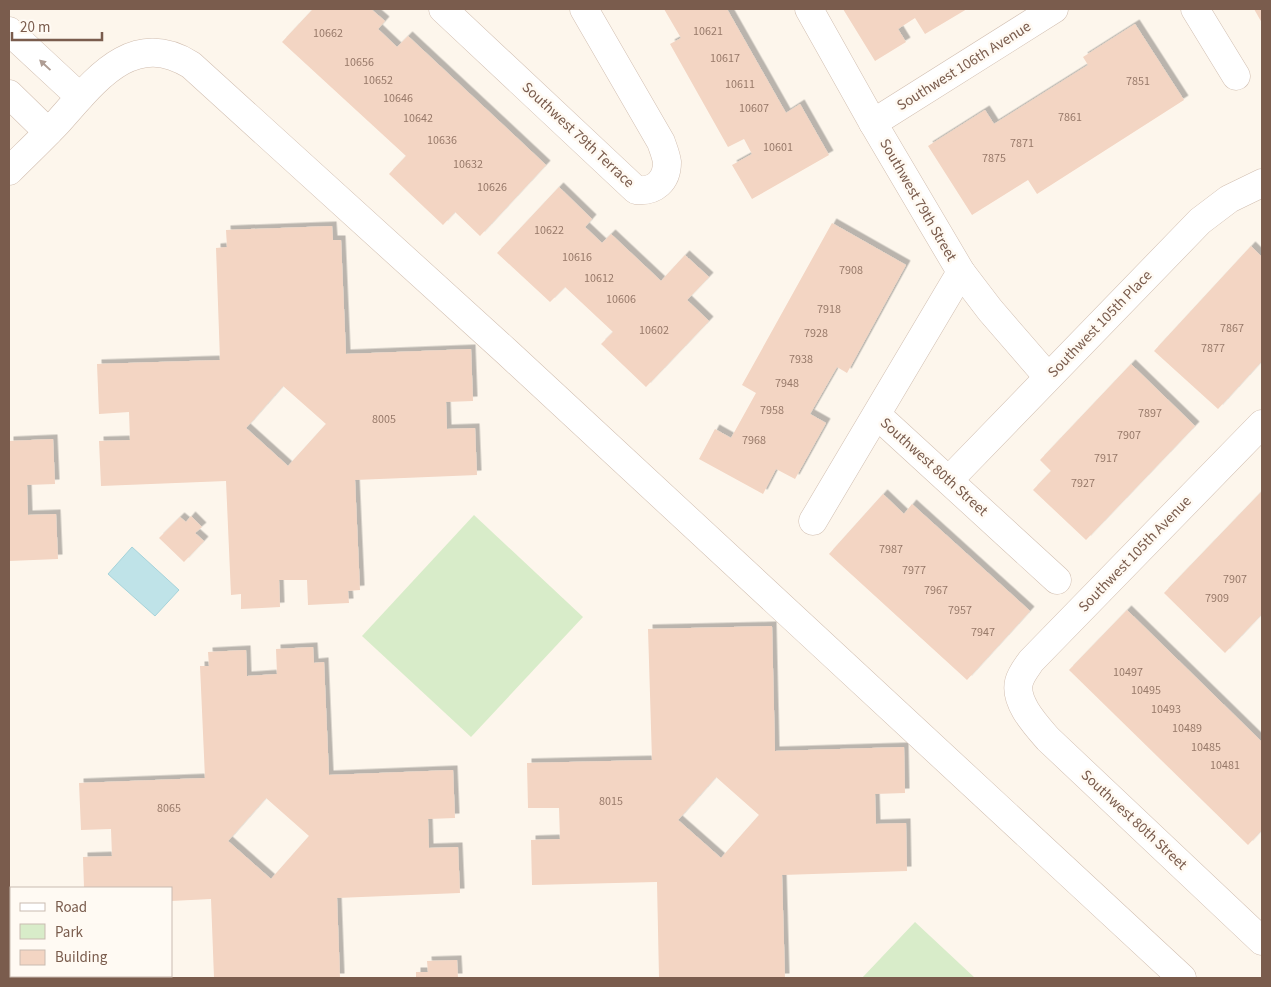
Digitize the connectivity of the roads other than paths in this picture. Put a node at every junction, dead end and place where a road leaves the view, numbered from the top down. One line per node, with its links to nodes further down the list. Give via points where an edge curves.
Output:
1 (443, 9): 2 (street, Southwest 79th Terrace, via 636,190 647,192 657,186 665,174 667,160 661,142)
2 (584, 9)
3 (809, 9): 10 (street, Southwest 79th Street)
4 (1054, 9): 10 (street, Southwest 106th Avenue)
5 (1195, 9): 7 (street)
6 (9, 31): 9 (street, one-way to 6)
7 (1236, 76)
8 (9, 94): 11 (street)
9 (80, 97): 11 (street); 23 (street, via 121,60 132,56 151,52 180,58 191,65 515,359)
10 (873, 123): 14 (street, Southwest 79th Street)
11 (48, 132): 12 (street)
12 (9, 171)
13 (1262, 183): 15 (street, Southwest 105th Place, via 1229,199 1200,221)
14 (961, 272): 15 (street, Southwest 79th Street); 16 (street)
15 (1048, 378): 18 (street, Southwest 105th Place)
16 (877, 415): 18 (street, Southwest 80th Street); 19 (street)
17 (1262, 424): 21 (street, Southwest 105th Avenue, via 1031,661 1019,681)
18 (949, 480): 20 (street, Southwest 80th Street)
19 (812, 521)
20 (1057, 580)
21 (1018, 690): 22 (street, Southwest 80th Street, via 1030,716 1048,739)
22 (1262, 940)
23 (1182, 978)

